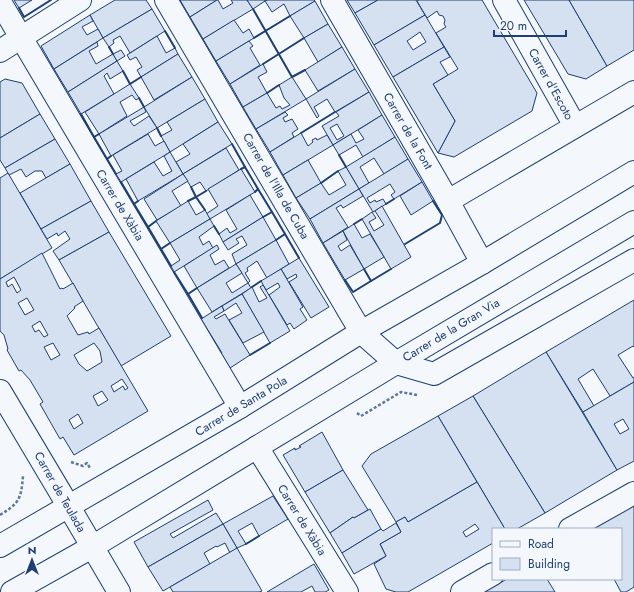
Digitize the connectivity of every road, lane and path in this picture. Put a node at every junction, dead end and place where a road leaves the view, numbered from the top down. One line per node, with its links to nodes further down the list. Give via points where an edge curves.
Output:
1 (80, 0): 6 (street)
2 (166, 0): 15 (street, Carrer de l'Illa de Cuba)
3 (332, 0): 11 (street, Carrer de la Font)
4 (504, 0): 9 (street, Carrer d'Escoto)
5 (0, 2): 6 (street, Carrer de Xàbia)
6 (21, 38): 7 (street); 18 (street, Carrer de Xàbia)
7 (0, 51)
8 (634, 92): 9 (street)
9 (575, 126): 11 (street)
10 (634, 172): 14 (street)
11 (448, 200): 14 (street, Carrer de la Font)
12 (634, 222): 16 (street, Carrer de la Gran Via)
13 (634, 260): 16 (street, Carrer de la Gran Via, via 434,374)
14 (482, 263): 15 (street, Carrer de Santa Pola)
15 (361, 332): 16 (street, Carrer de l'Illa de Cuba); 18 (street, Carrer de Santa Pola)
16 (396, 363): 19 (street)
17 (0, 391): 22 (street, Carrer de Teulada)
18 (240, 407): 22 (street, Carrer de Santa Pola)
19 (257, 447): 26 (street); 30 (street, Carrer de Xàbia)
20 (23, 473): 23 (path, via 22,494 14,506)
21 (634, 493): 24 (street)
22 (69, 507): 25 (street, Carrer de Santa Pola); 26 (street, Carrer de Teulada)
23 (0, 515)
24 (572, 528)
25 (0, 546)
26 (92, 547): 28 (street); 29 (street, Carrer de Teulada)
27 (492, 575): 31 (street)
28 (12, 592)
29 (119, 592)
30 (347, 592)
31 (462, 592)

